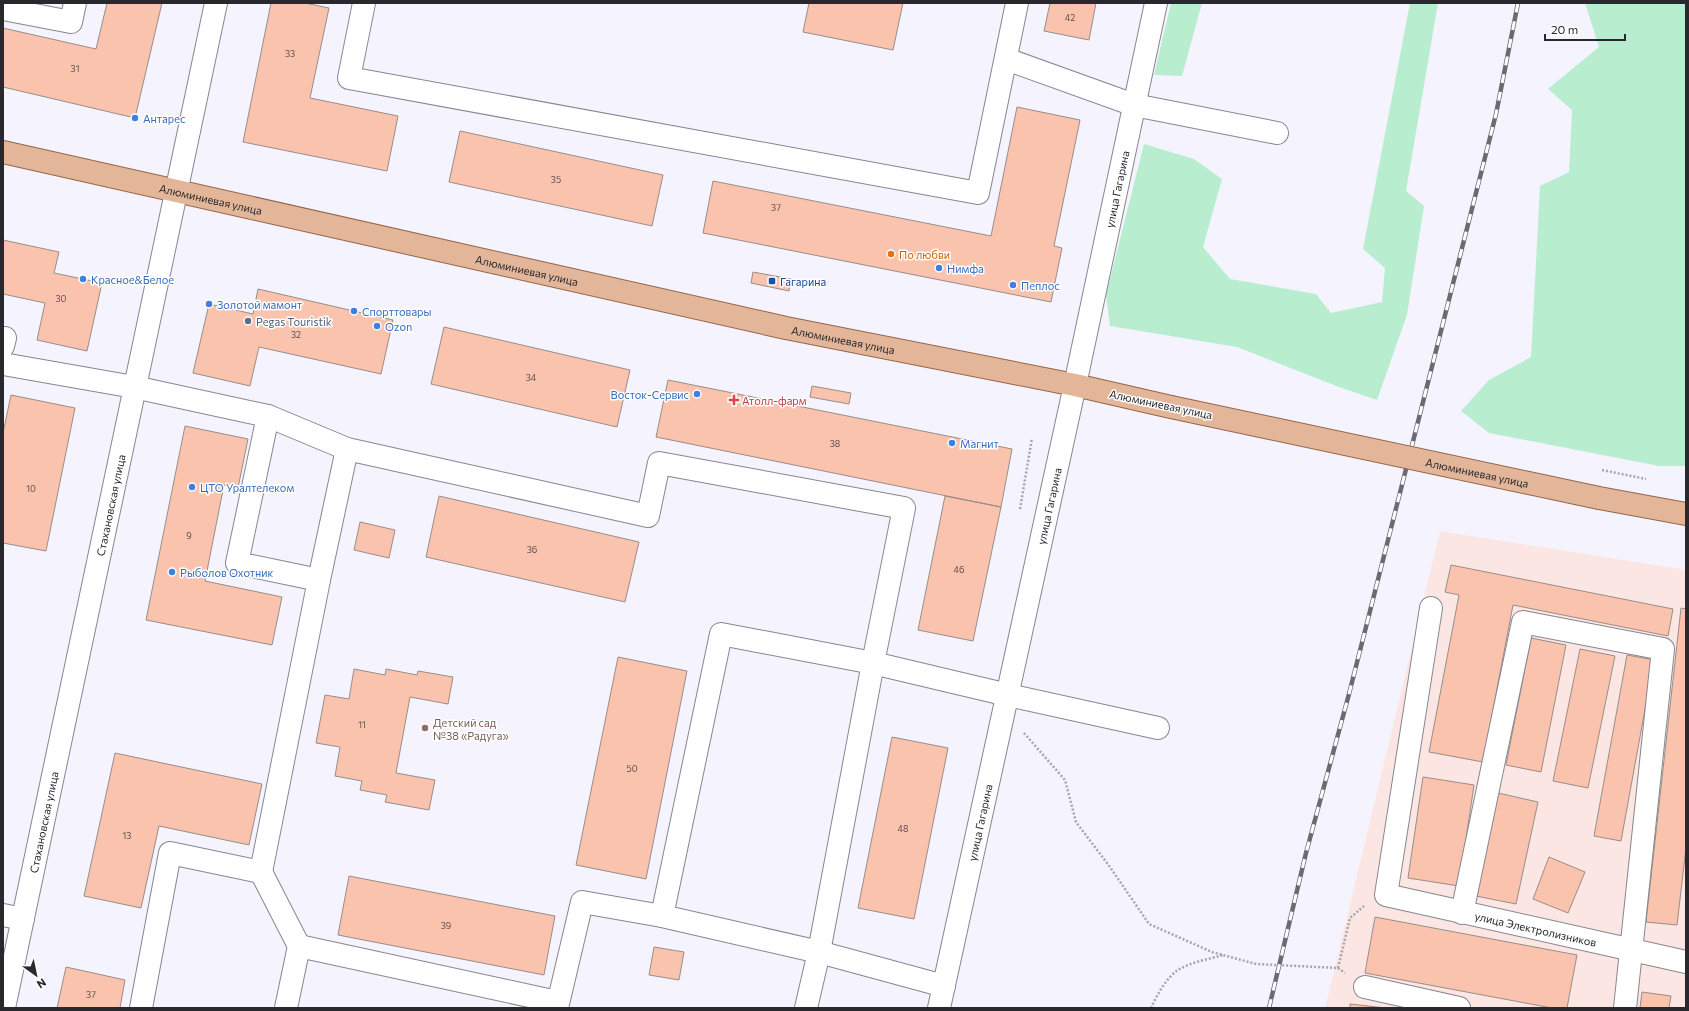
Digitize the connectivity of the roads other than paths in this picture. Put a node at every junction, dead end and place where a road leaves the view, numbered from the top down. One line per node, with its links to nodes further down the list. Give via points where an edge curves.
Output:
1 (75, 3): 6 (street, via 71,22)
2 (216, 3): 11 (street, Стахановская улица)
3 (364, 3): 7 (street, via 349,78 978,193)
4 (1017, 3): 7 (street)
5 (1156, 3): 8 (street, улица Гагарина)
6 (3, 9)
7 (1006, 59): 8 (street)
8 (1134, 105): 9 (street); 15 (street, улица Гагарина)
9 (1277, 133)
10 (3, 152): 11 (main road, Алюминиевая улица)
11 (176, 190): 15 (main road, Алюминиевая улица, via 786,328); 16 (street, Стахановская улица)
12 (3, 338): 13 (street)
13 (3, 346)
14 (3, 364): 16 (street)
15 (1075, 385): 19 (main road, Алюминиевая улица, bridge, via 1599,498); 23 (street, улица Гагарина)
16 (134, 387): 17 (street); 28 (street, Стахановская улица)
17 (268, 416): 18 (street); 20 (street, via 237,563)
18 (347, 449): 20 (street); 22 (street, via 648,516 659,463 904,508)
19 (1686, 514)
20 (319, 580): 25 (street)
21 (1431, 608): 26 (street, улица Электролизников, via 1386,895)
22 (873, 663): 23 (street); 27 (street, via 721,634); 31 (street)
23 (1006, 703): 24 (street); 33 (street, улица Гагарина)
24 (1158, 728)
25 (261, 872): 29 (street); 37 (street, via 170,853)
26 (1462, 913): 30 (street, улица Электролизников); 30 (street, via 1523,622 1663,649)
27 (662, 916): 31 (street); 35 (street, via 582,902)
28 (13, 917): 36 (street, Стахановская улица)
29 (299, 946): 35 (street); 38 (street)
30 (1632, 950): 32 (street, улица Электролизников); 42 (street)
31 (819, 952): 33 (street); 39 (street)
32 (1686, 962)
33 (944, 986): 40 (street, улица Гагарина)
34 (1365, 987): 41 (street)
35 (557, 1005)
36 (4, 1008)
37 (141, 1008)
38 (286, 1008)
39 (806, 1008)
40 (939, 1008)
41 (1459, 1008)
42 (1625, 1008)

